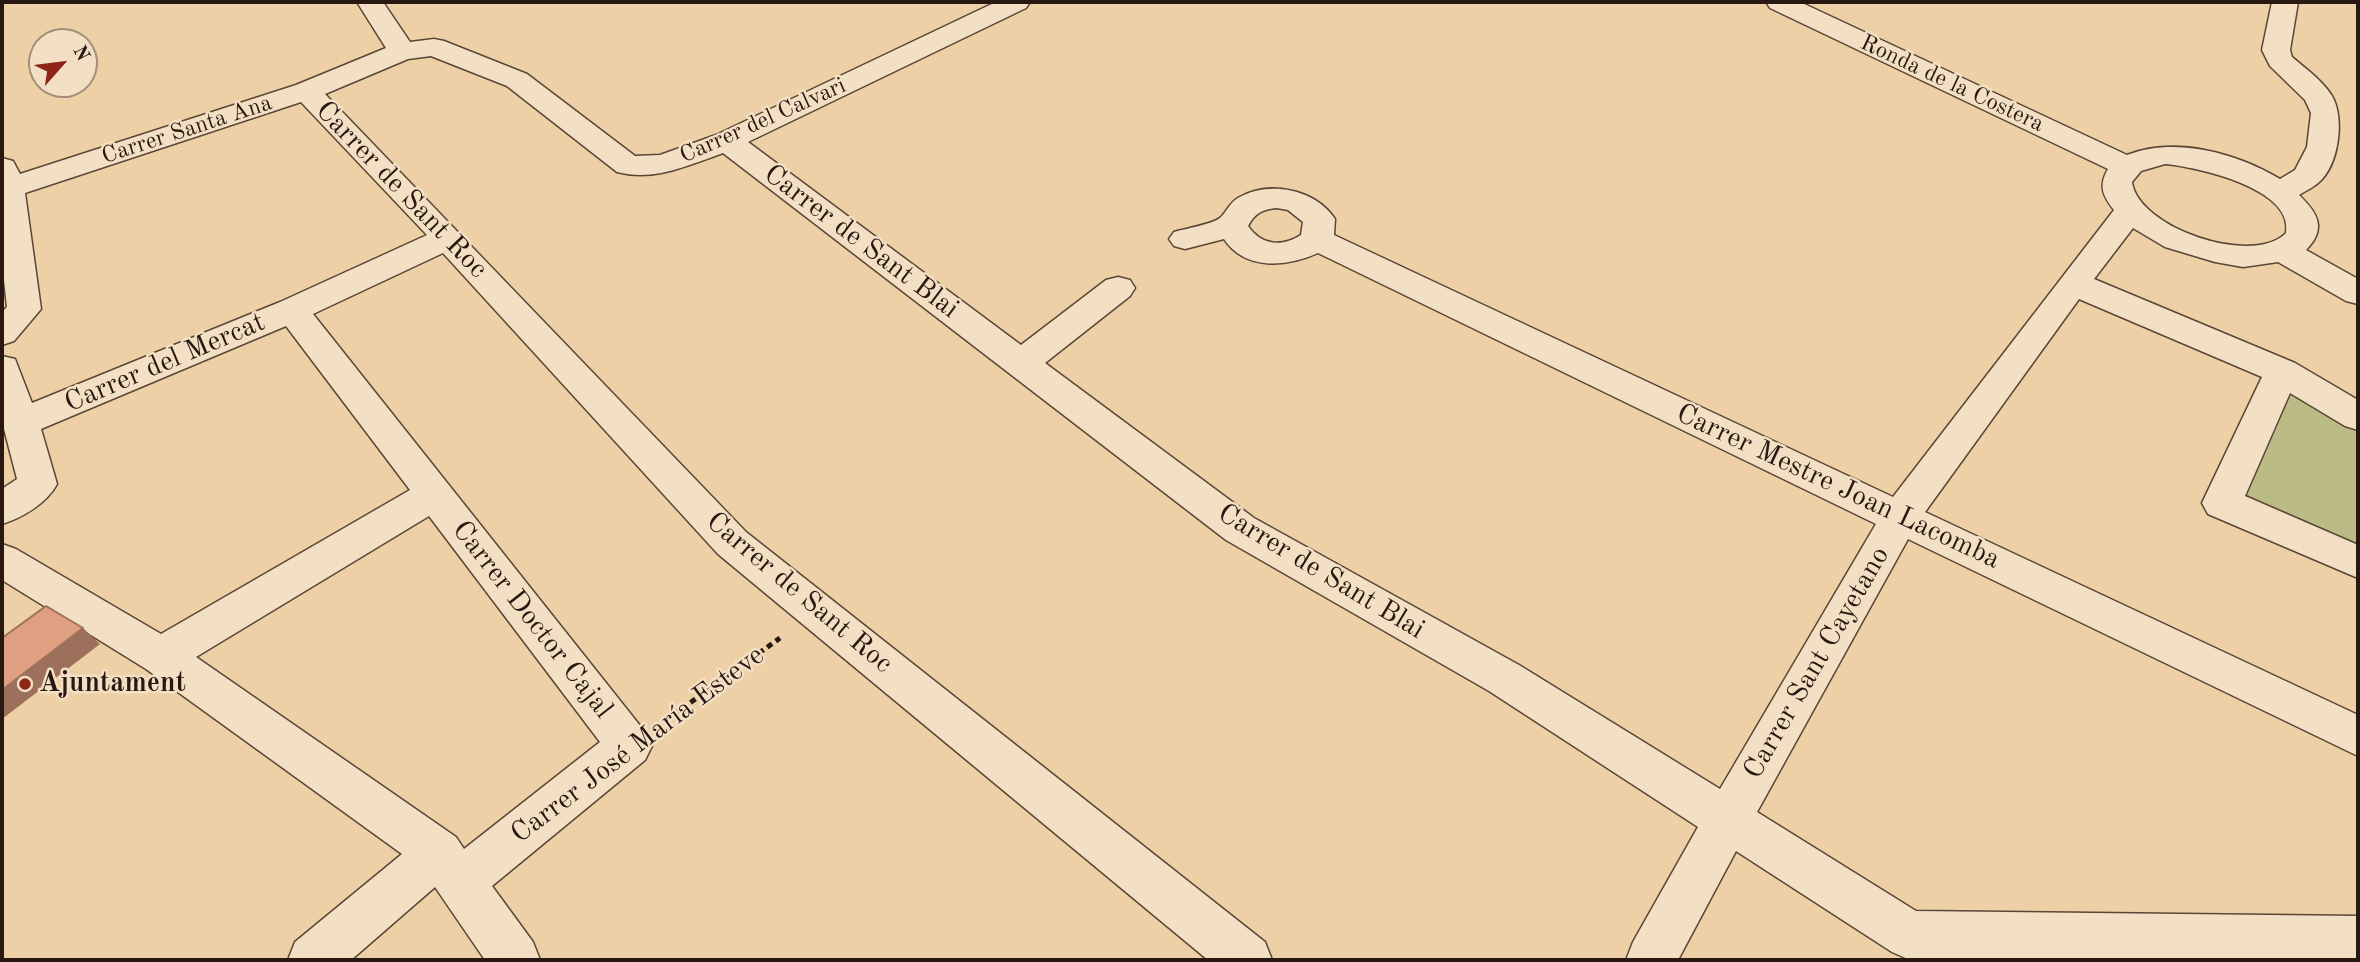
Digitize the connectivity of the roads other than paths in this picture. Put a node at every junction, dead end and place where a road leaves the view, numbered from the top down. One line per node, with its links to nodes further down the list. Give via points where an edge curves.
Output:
1 (370, 2): 5 (street)
2 (1017, 2): 7 (street, Carrer del Calvari)
3 (1779, 2): 8 (street, Ronda de la Costera)
4 (2285, 2): 10 (street, via 2276,50 2280,60 2318,96 2326,113 2322,147 2308,176)
5 (402, 51): 6 (street, Carrer Santa Ana); 7 (street, Carrer del Calvari, via 434,47 517,80 628,166 664,164)
6 (306, 91): 9 (street, Carrer Santa Ana); 13 (street, Carrer de Sant Roc)
7 (727, 141): 22 (street, Carrer de Sant Blai)
8 (2125, 166): 10 (street, via 2153,156 2192,157 2251,176); 11 (street, via 2117,178 2119,194)
9 (5, 177): 21 (street, via 23,309)
10 (2279, 193): 16 (street, via 2300,219 2302,232 2297,244)
11 (2131, 211): 16 (street, via 2177,241 2206,251 2262,257); 17 (street, Carrer Sant Cayetano)
12 (1232, 226): 14 (street); 15 (street, via 1238,240 1249,248 1280,255 1303,250); 15 (street, via 1240,208 1277,198 1298,202 1319,219)
13 (449, 238): 20 (street, Carrer del Mercat); 42 (street, Carrer de Sant Roc, via 732,543)
14 (1185, 239)
15 (1317, 240): 30 (street, Carrer Mestre Joan Lacomba)
16 (2284, 252): 19 (street)
17 (2074, 284): 24 (street); 30 (street, Carrer Sant Cayetano)
18 (1118, 288): 22 (street)
19 (2358, 293)
20 (292, 310): 26 (street, Carrer del Mercat); 28 (street, Carrer Doctor Cajal)
21 (2, 333)
22 (1021, 363): 36 (street, Carrer de Sant Blai, via 1240,529 1504,678)
23 (2, 368): 26 (street)
24 (2282, 372): 25 (street); 32 (street, via 2222,503)
25 (2358, 417)
26 (20, 425): 27 (street, via 14,477); 29 (street, via 38,484)
27 (2, 491)
28 (435, 494): 33 (street, Carrer Doctor Cajal); 35 (street, Carrer Doctor Cajal)
29 (2, 509)
30 (1900, 517): 34 (street, Carrer Mestre Joan Lacomba); 36 (street, Carrer Sant Cayetano)
31 (2, 560): 33 (street, via 46,607)
32 (2358, 562)
33 (161, 656): 37 (street)
34 (2358, 736)
35 (629, 746): 37 (street, Carrer José María Esteve)
36 (1728, 819): 39 (street, Carrer de Sant Blai); 43 (street, Carrer Sant Cayetano)
37 (450, 868): 40 (street, Carrer José María Esteve); 41 (street)
38 (2358, 941): 39 (street)
39 (1904, 948)
40 (313, 960)
41 (515, 960)
42 (1247, 960)
43 (1651, 960)

